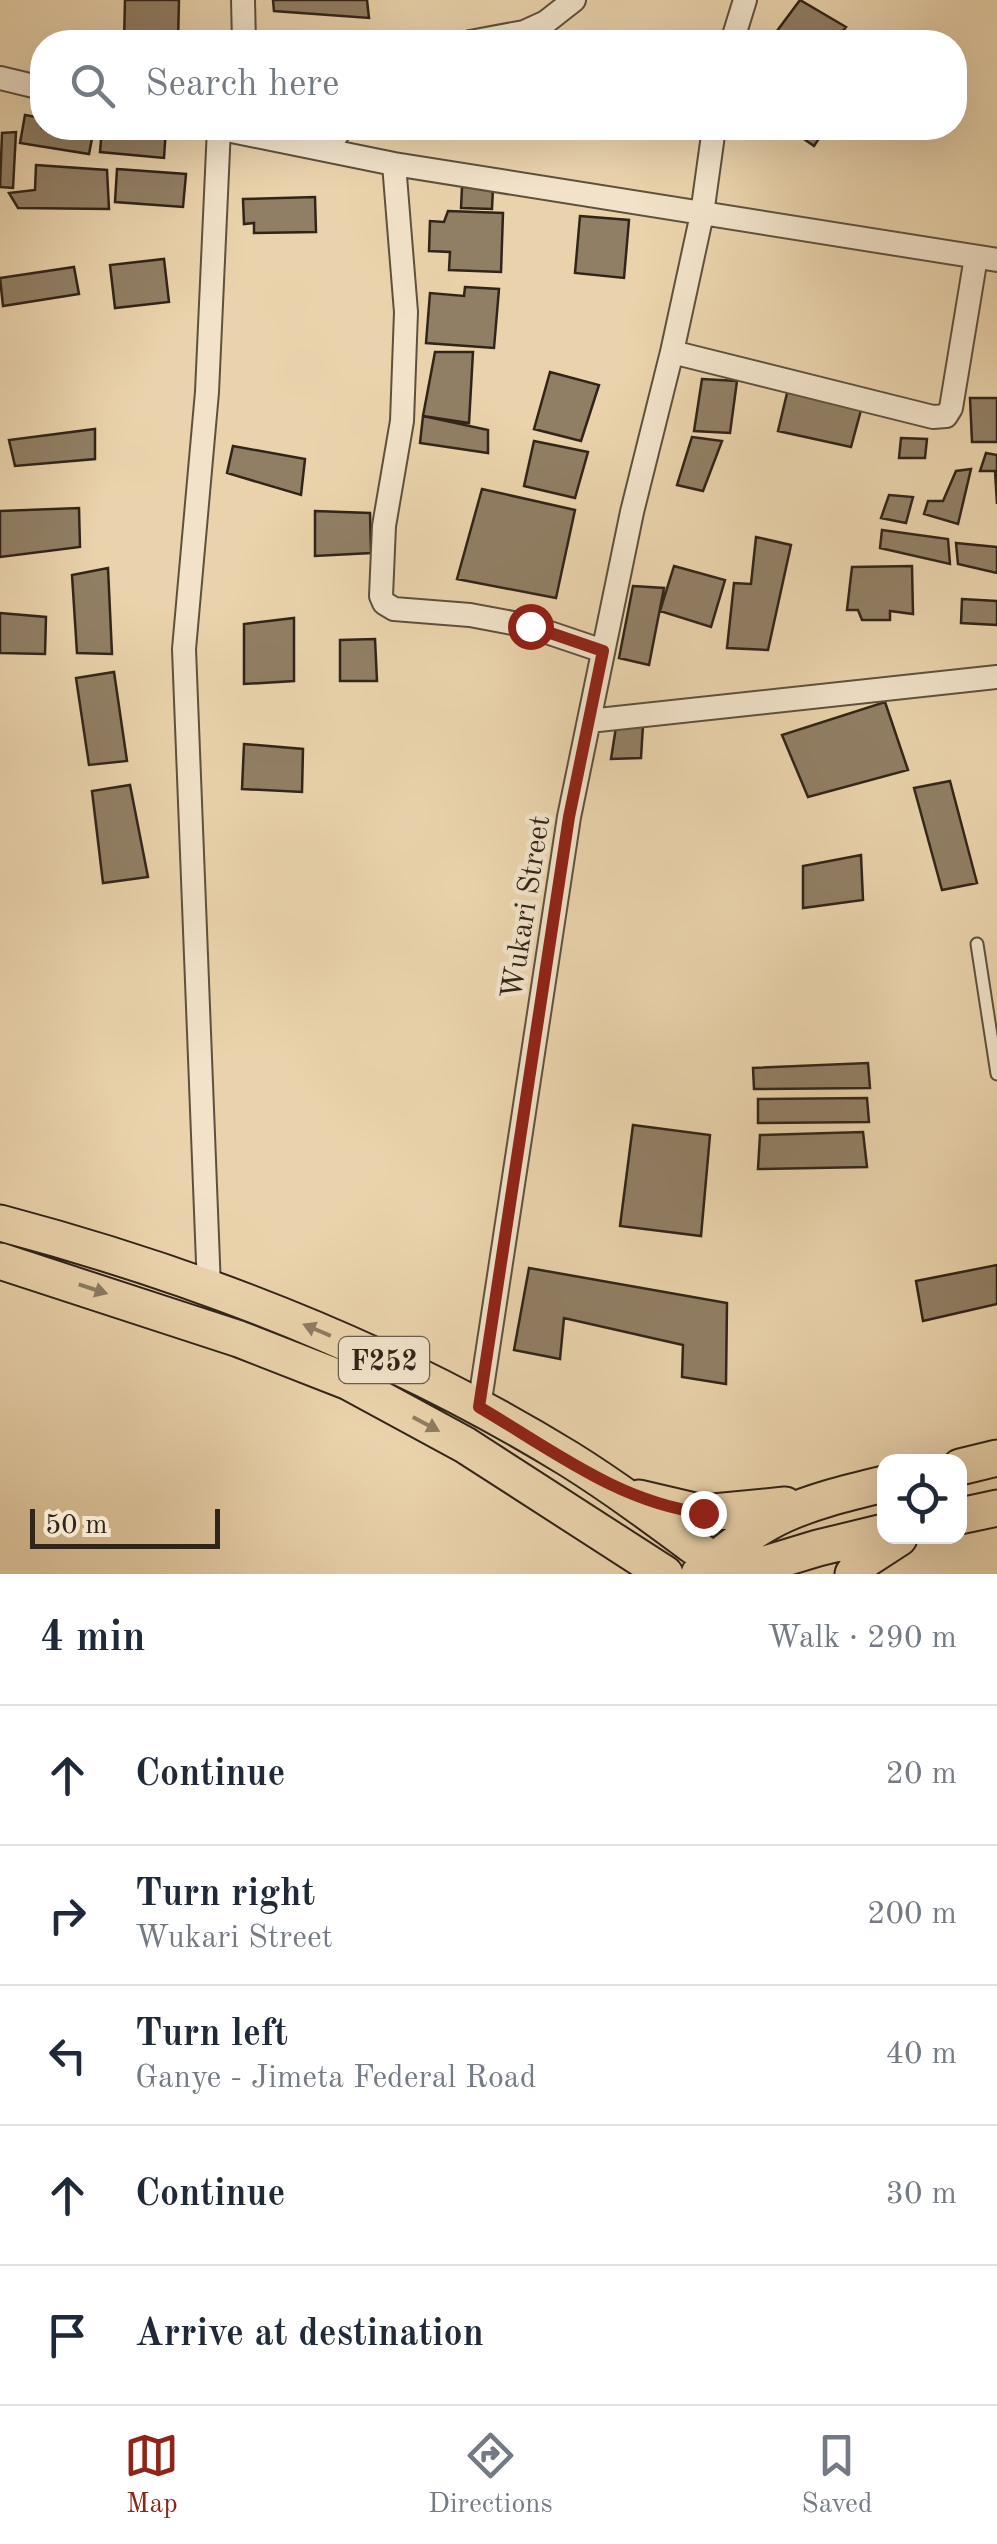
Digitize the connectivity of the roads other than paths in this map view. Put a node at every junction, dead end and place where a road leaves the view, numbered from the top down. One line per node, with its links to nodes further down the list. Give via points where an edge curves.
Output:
1 (244, 0): 4 (street)
2 (574, 0): 5 (street)
3 (744, 0): 6 (street)
4 (244, 30)
5 (528, 30)
6 (735, 30)
7 (0, 78): 8 (street)
8 (30, 85)
9 (218, 140): 25 (street, via 207,392 184,649)
10 (283, 140): 13 (street)
11 (333, 140): 13 (street)
12 (712, 140): 15 (street, Wukari Street)
13 (325, 150): 14 (street)
14 (394, 164): 15 (street); 18 (street, via 406,312 402,422 384,526 384,604 530,626)
15 (702, 214): 16 (street); 17 (street, Wukari Street)
16 (986, 259): 17 (street, via 946,416)
17 (672, 352): 18 (street, Wukari Street)
18 (603, 651): 20 (street, Wukari Street)
19 (997, 677): 20 (street)
20 (589, 721): 26 (street, Wukari Street)
21 (977, 944): 22 (lane)
22 (997, 1074)
23 (0, 1223): 25 (main road, F252)
24 (0, 1261): 37 (main road, F252, one-way to 37, via 221,1332 349,1382 466,1444)
25 (210, 1288): 26 (main road, F252, one-way to 25, via 368,1351)
26 (479, 1407): 30 (main road, F252)
27 (997, 1458): 28 (main road)
28 (967, 1465)
29 (877, 1486): 31 (main road)
30 (611, 1487): 31 (main road, via 703,1513); 36 (main road, F252)
31 (806, 1503): 36 (main road, via 768,1520)
32 (997, 1508): 33 (main road)
33 (967, 1514)
34 (877, 1534): 36 (main road)
35 (890, 1544): 38 (main road)
36 (719, 1571)
37 (665, 1574)
38 (853, 1574)

